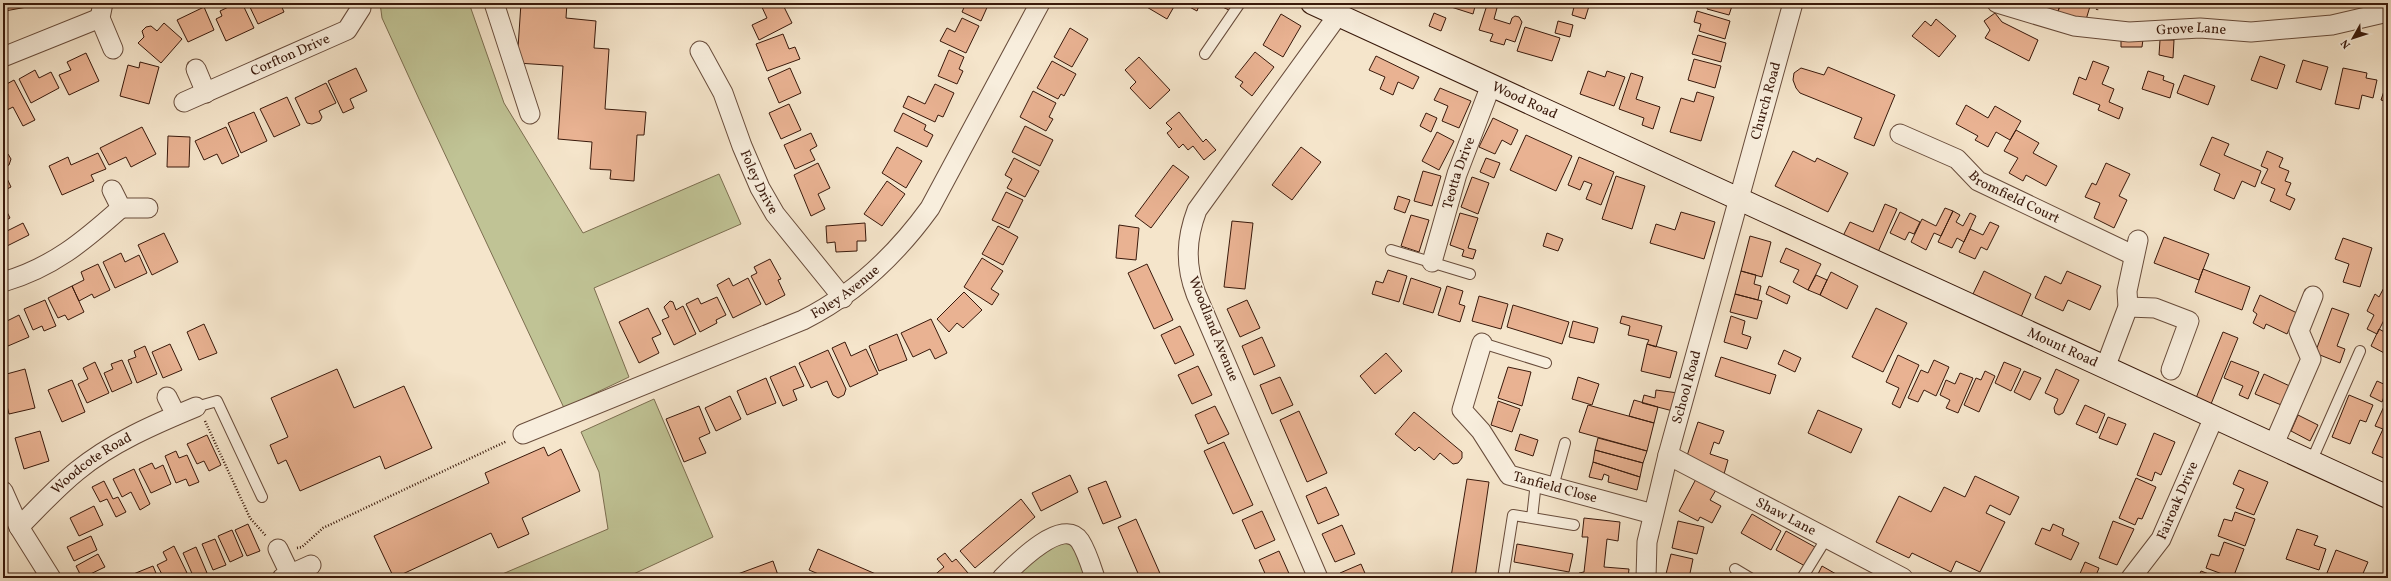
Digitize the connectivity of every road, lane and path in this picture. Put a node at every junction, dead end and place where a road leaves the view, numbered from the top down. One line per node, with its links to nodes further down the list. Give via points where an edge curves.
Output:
1 (361, 3): 17 (street, Corfton Drive, via 361,8 347,30)
2 (494, 3): 19 (street)
3 (1040, 3): 30 (street, Foley Avenue, via 930,208 910,236 868,278)
4 (1240, 3): 13 (lane)
5 (1312, 3): 10 (street, Wood Road)
6 (1793, 3): 22 (street, Church Road)
7 (1997, 3): 9 (street, Grove Lane, via 2074,26 2129,32 2200,28 2252,32 2332,25)
8 (101, 10): 11 (street); 14 (street)
9 (2388, 12)
10 (1338, 15): 16 (street, Wood Road); 62 (street, Woodland Avenue, via 1197,210 1190,228 1188,246 1188,266 1196,294)
11 (114, 49)
12 (700, 51): 30 (street, Foley Drive, via 723,93 760,188 775,214)
13 (1205, 54)
14 (3, 57)
15 (196, 69): 17 (street)
16 (1491, 85): 22 (street, Wood Road); 26 (street, Teotta Drive, via 1457,174)
17 (206, 93): 18 (street, Corfton Drive)
18 (184, 102)
19 (530, 114)
20 (1900, 134): 31 (street, Bromfield Court, via 1956,159 1978,180 2136,247 2127,290)
21 (112, 190): 23 (street)
22 (1738, 198): 35 (street, Mount Road); 44 (street, School Road, via 1729,240)
23 (121, 208): 24 (street); 28 (street, via 91,235 44,268)
24 (148, 208)
25 (1391, 250): 26 (lane)
26 (1432, 262): 27 (lane)
27 (1470, 274)
28 (3, 282)
29 (2313, 296): 43 (street, via 2299,331 2311,359)
30 (843, 298): 41 (street, Foley Avenue, via 803,320)
31 (2128, 307): 35 (street); 36 (street, via 2155,308 2189,321)
32 (1482, 343): 34 (lane); 46 (street, Tanfield Close, via 1462,410 1481,431 1509,475)
33 (2360, 351): 45 (lane)
34 (1546, 363)
35 (2105, 368): 40 (street, Mount Road)
36 (2171, 370)
37 (167, 397): 39 (street)
38 (196, 407): 39 (street, Woodcote Road); 48 (lane, via 216,401); 55 (path, via 250,518)
39 (176, 415): 53 (street, Woodcote Road, via 97,456 77,471)
40 (2214, 418): 43 (street, Mount Road); 68 (street, Fairoak Drive, via 2161,538)
41 (523, 434): 55 (path, via 323,528 302,547)
42 (1564, 443): 46 (lane)
43 (2274, 444): 45 (street, Mount Road)
44 (1668, 455): 50 (street, School Road); 54 (street, Shaw Lane)
45 (2311, 462): 49 (street, Mount Road)
46 (1544, 484): 50 (street, Tanfield Close); 51 (lane)
47 (3, 491): 53 (street)
48 (262, 497)
49 (2388, 498)
50 (1653, 514): 64 (street, School Road, via 1647,542)
51 (1532, 518): 52 (lane); 63 (lane, via 1513,515)
52 (1574, 525)
53 (19, 527): 59 (street)
54 (1826, 539): 66 (lane); 67 (street, Shaw Lane)
55 (278, 549): 58 (street)
56 (310, 565): 58 (street)
57 (1735, 569): 65 (lane)
58 (286, 576)
59 (52, 578)
60 (1002, 578): 61 (street, via 1031,550 1044,541 1063,535 1071,535 1080,540)
61 (1096, 578)
62 (1318, 578)
63 (1503, 578)
64 (1646, 578)
65 (1750, 578)
66 (1802, 578)
67 (1903, 578)
68 (2131, 578)

